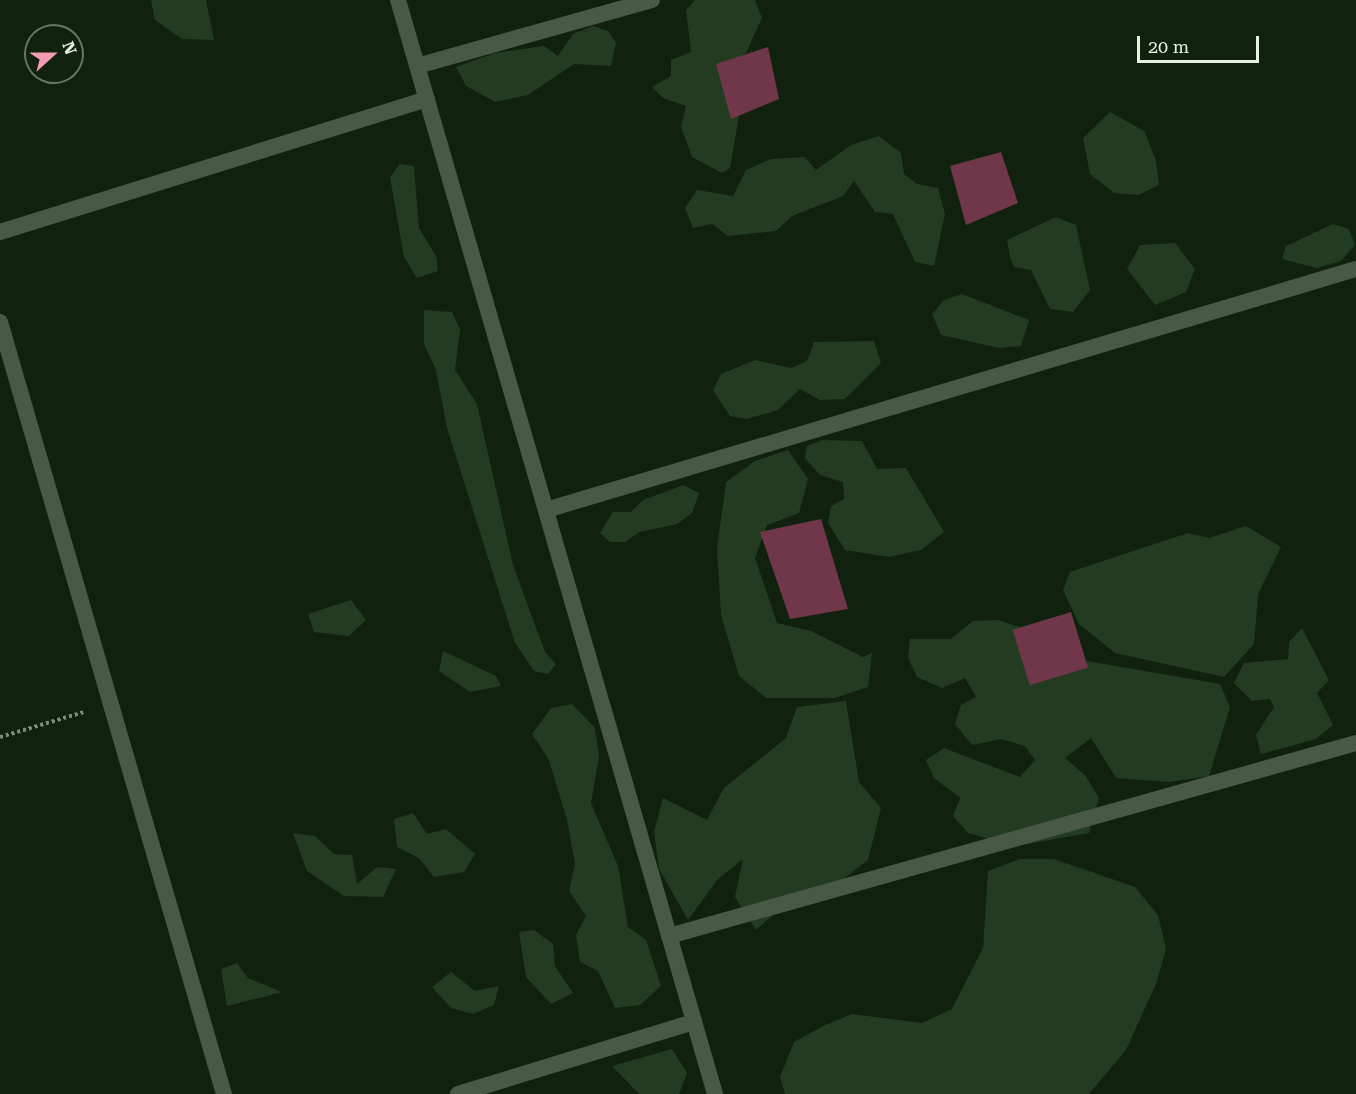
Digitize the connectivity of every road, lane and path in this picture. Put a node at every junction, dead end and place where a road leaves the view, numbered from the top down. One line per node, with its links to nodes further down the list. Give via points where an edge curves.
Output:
1 (398, 0): 3 (street)
2 (652, 0): 3 (street)
3 (417, 66): 4 (street)
4 (427, 99): 5 (street); 8 (street)
5 (0, 232)
6 (1356, 269): 8 (street)
7 (0, 322): 9 (street)
8 (546, 510): 12 (street)
9 (111, 704): 10 (path); 14 (street)
10 (0, 737)
11 (1356, 743): 12 (street)
12 (669, 936): 13 (street)
13 (694, 1022): 15 (street); 16 (street)
14 (224, 1094)
15 (458, 1094)
16 (715, 1094)

